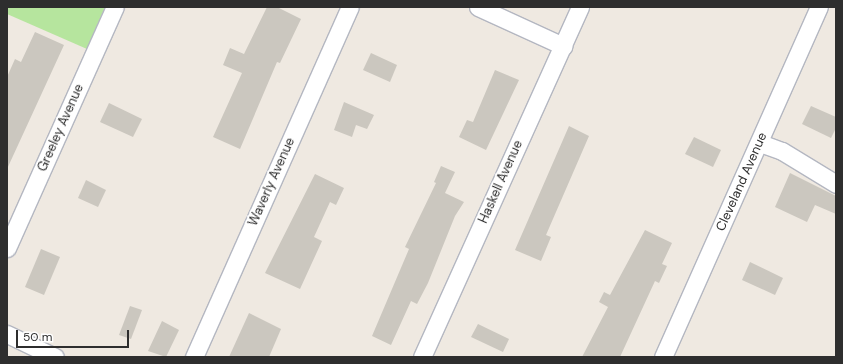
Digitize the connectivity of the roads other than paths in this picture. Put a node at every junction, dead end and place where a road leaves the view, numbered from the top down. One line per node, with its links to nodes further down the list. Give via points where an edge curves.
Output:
1 (115, 7): 9 (street, Greeley Avenue)
2 (350, 7): 12 (street, Waverly Avenue)
3 (478, 7): 6 (street)
4 (580, 7): 6 (street, Haskell Avenue)
5 (819, 7): 7 (street, Cleveland Avenue)
6 (563, 46): 13 (street, Haskell Avenue)
7 (760, 143): 8 (street, via 782,151); 14 (street, Cleveland Avenue)
8 (836, 184)
9 (7, 248)
10 (7, 334): 11 (street)
11 (55, 357)
12 (194, 357)
13 (422, 357)
14 (663, 357)

